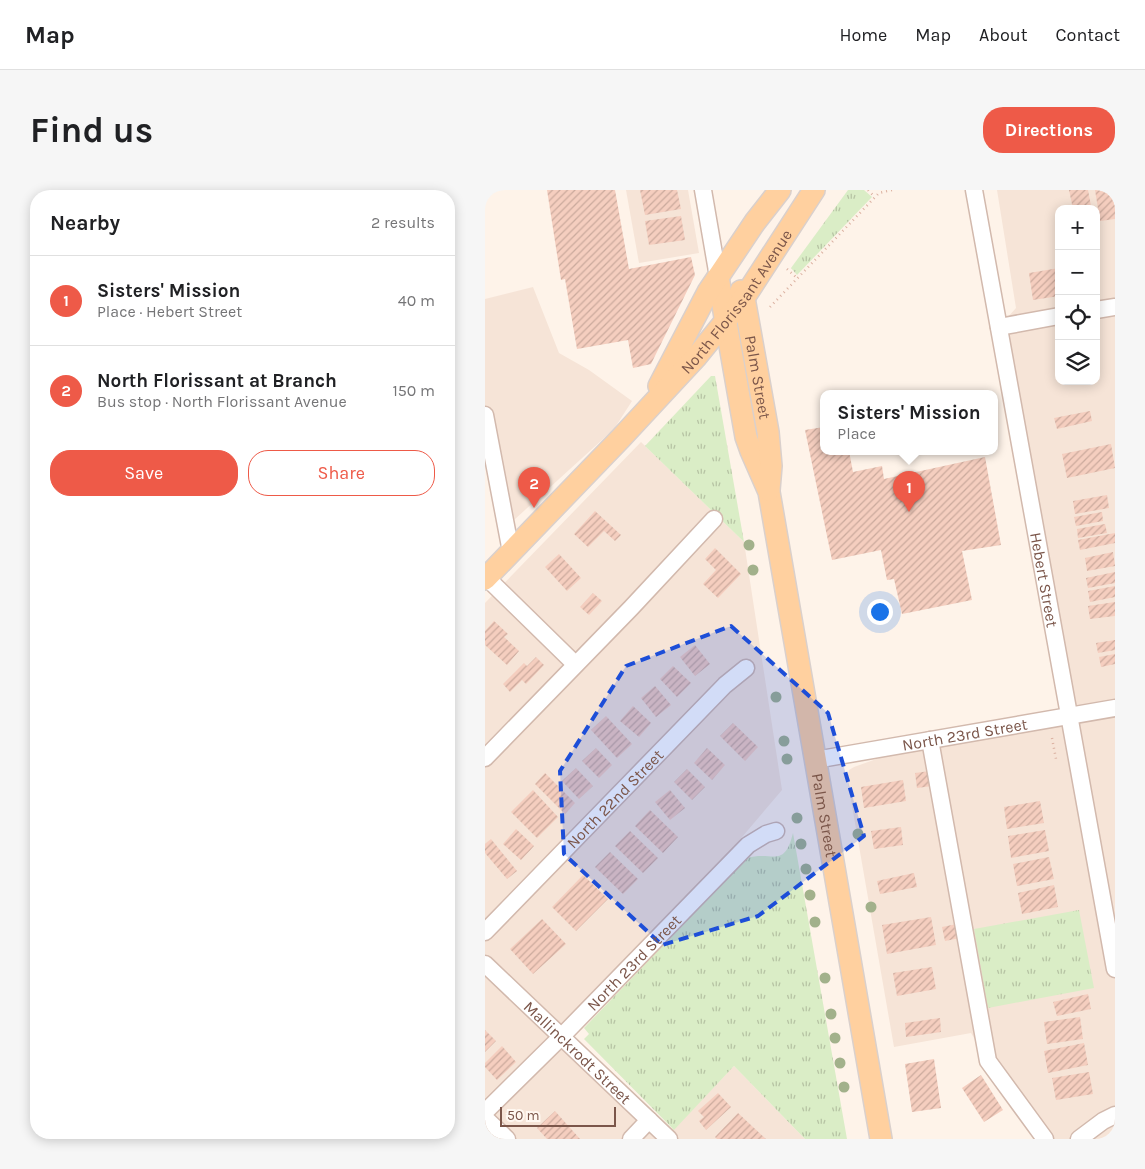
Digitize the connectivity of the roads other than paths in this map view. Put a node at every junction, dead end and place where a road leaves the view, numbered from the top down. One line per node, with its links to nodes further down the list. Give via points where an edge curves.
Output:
1 (703, 190): 5 (street, Palm Street)
2 (780, 190): 5 (main road, North Florissant Avenue)
3 (814, 190): 6 (main road, North Florissant Avenue)
4 (974, 190): 11 (street, Hebert Street)
5 (718, 277): 6 (main road, via 735,284); 10 (main road, Palm Street); 12 (main road, North Florissant Avenue)
6 (744, 298): 10 (main road, North Florissant Avenue); 14 (main road, Palm Street, via 770,448)
7 (1115, 307): 8 (street)
8 (1100, 309)
9 (1055, 317): 11 (street)
10 (725, 321): 12 (main road, North Florissant Avenue); 14 (main road, Palm Street, via 746,437)
11 (999, 327): 21 (street, Hebert Street)
12 (649, 406): 16 (main road, North Florissant Avenue)
13 (485, 415): 16 (street)
14 (769, 492): 24 (main road, Palm Street)
15 (714, 519): 18 (street)
16 (511, 552): 17 (main road, North Florissant Avenue)
17 (486, 578): 18 (street)
18 (575, 664): 23 (street)
19 (746, 668): 26 (street, North 22nd Street, via 725,685)
20 (1115, 708): 21 (street, North 23rd Street)
21 (1069, 716): 22 (street, North 23rd Street); 28 (street, Hebert Street)
22 (930, 740): 24 (street, North 23rd Street); 38 (street, via 988,1061)
23 (485, 758)
24 (815, 760): 37 (main road, Palm Street)
25 (776, 831): 29 (street, North 23rd Street, via 748,845)
26 (485, 932)
27 (485, 964): 29 (street, Mallinckrodt Street)
28 (1115, 970)
29 (561, 1037): 30 (street, North 23rd Street); 33 (street, Mallinckrodt Street)
30 (485, 1112)
31 (1115, 1115): 39 (street)
32 (485, 1118): 34 (street)
33 (649, 1120): 35 (street); 36 (street, Mallinckrodt Street)
34 (507, 1139)
35 (631, 1139)
36 (669, 1139)
37 (881, 1139)
38 (1045, 1139)
39 (1079, 1139)

